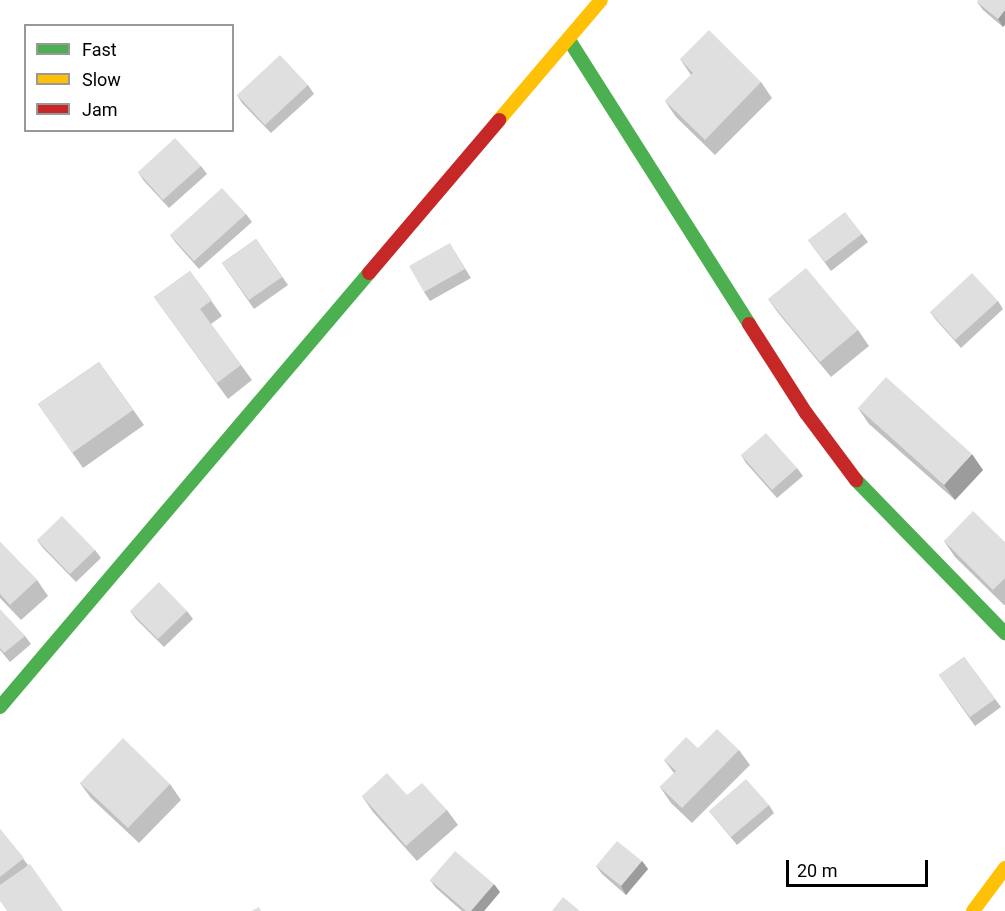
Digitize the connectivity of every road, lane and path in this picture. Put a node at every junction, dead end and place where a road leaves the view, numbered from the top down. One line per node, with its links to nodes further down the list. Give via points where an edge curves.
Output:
1 (601, 0): 2 (street)
2 (569, 40): 3 (street, via 806,413 863,489); 4 (street)
3 (1005, 633)
4 (0, 707)
5 (1005, 868): 6 (street)
6 (973, 911)

